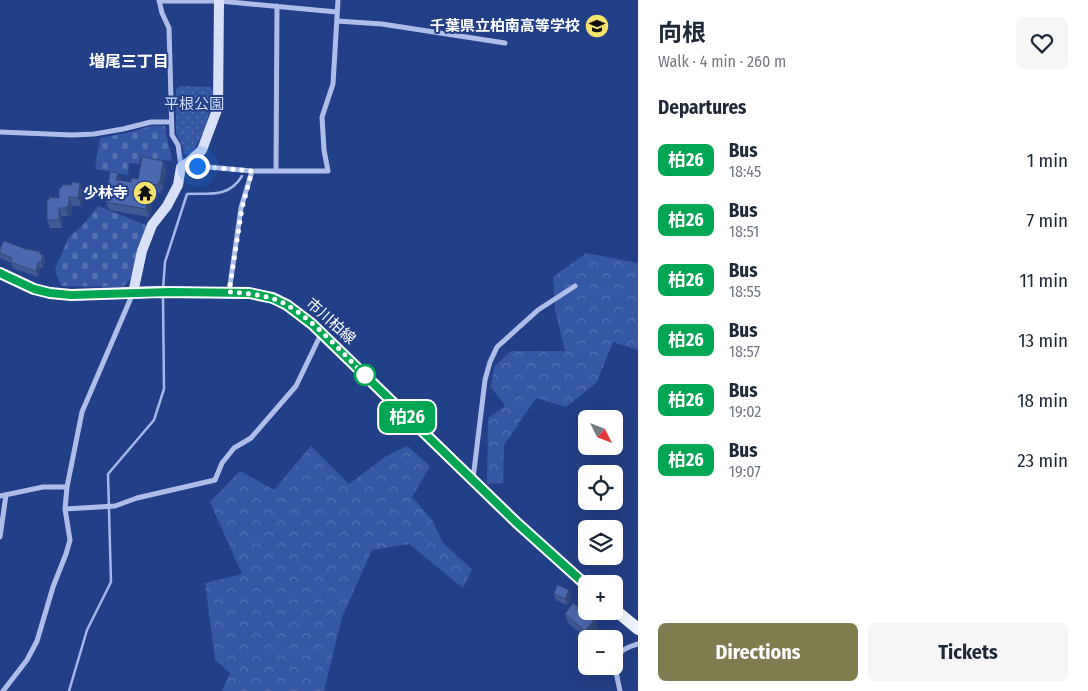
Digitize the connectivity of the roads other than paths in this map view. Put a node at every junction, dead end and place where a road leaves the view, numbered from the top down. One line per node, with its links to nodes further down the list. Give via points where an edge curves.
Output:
1 (338, 0): 5 (street)
2 (159, 1): 3 (street); 8 (street, via 169,28)
3 (219, 1): 4 (street); 10 (street, via 218,107 202,150)
4 (277, 6): 5 (street); 12 (street)
5 (338, 12): 6 (street)
6 (337, 21): 7 (street, via 382,24); 12 (street, via 333,84 322,117 328,172)
7 (505, 44)
8 (171, 122): 9 (street, via 151,122 94,134); 10 (street, via 172,135)
9 (0, 132)
10 (185, 164): 11 (street); 16 (street, via 167,206 152,225 142,251)
11 (252, 171): 12 (street); 15 (street, via 242,208)
12 (276, 171)
13 (0, 274): 16 (main road, 市川柏線, via 50,293)
14 (575, 286): 18 (street, via 538,310 494,354 485,380)
15 (229, 292): 16 (main road, 市川柏線); 17 (main road, 市川柏線, via 272,298 298,313)
16 (133, 293): 19 (street, via 82,412)
17 (321, 333): 18 (main road, 市川柏線); 22 (street, via 296,386 251,438 234,448 222,463 215,480 116,506)
18 (473, 481): 24 (main road, 市川柏線)
19 (67, 487): 20 (street, via 43,487); 22 (street)
20 (6, 495): 21 (street); 23 (street)
21 (0, 496)
22 (65, 509): 28 (street, via 70,540 37,641)
23 (0, 536)
24 (578, 578)
25 (623, 616): 26 (main road)
26 (638, 629)
27 (638, 644): 29 (street, via 624,648 615,663)
28 (3, 691)
29 (620, 691)

